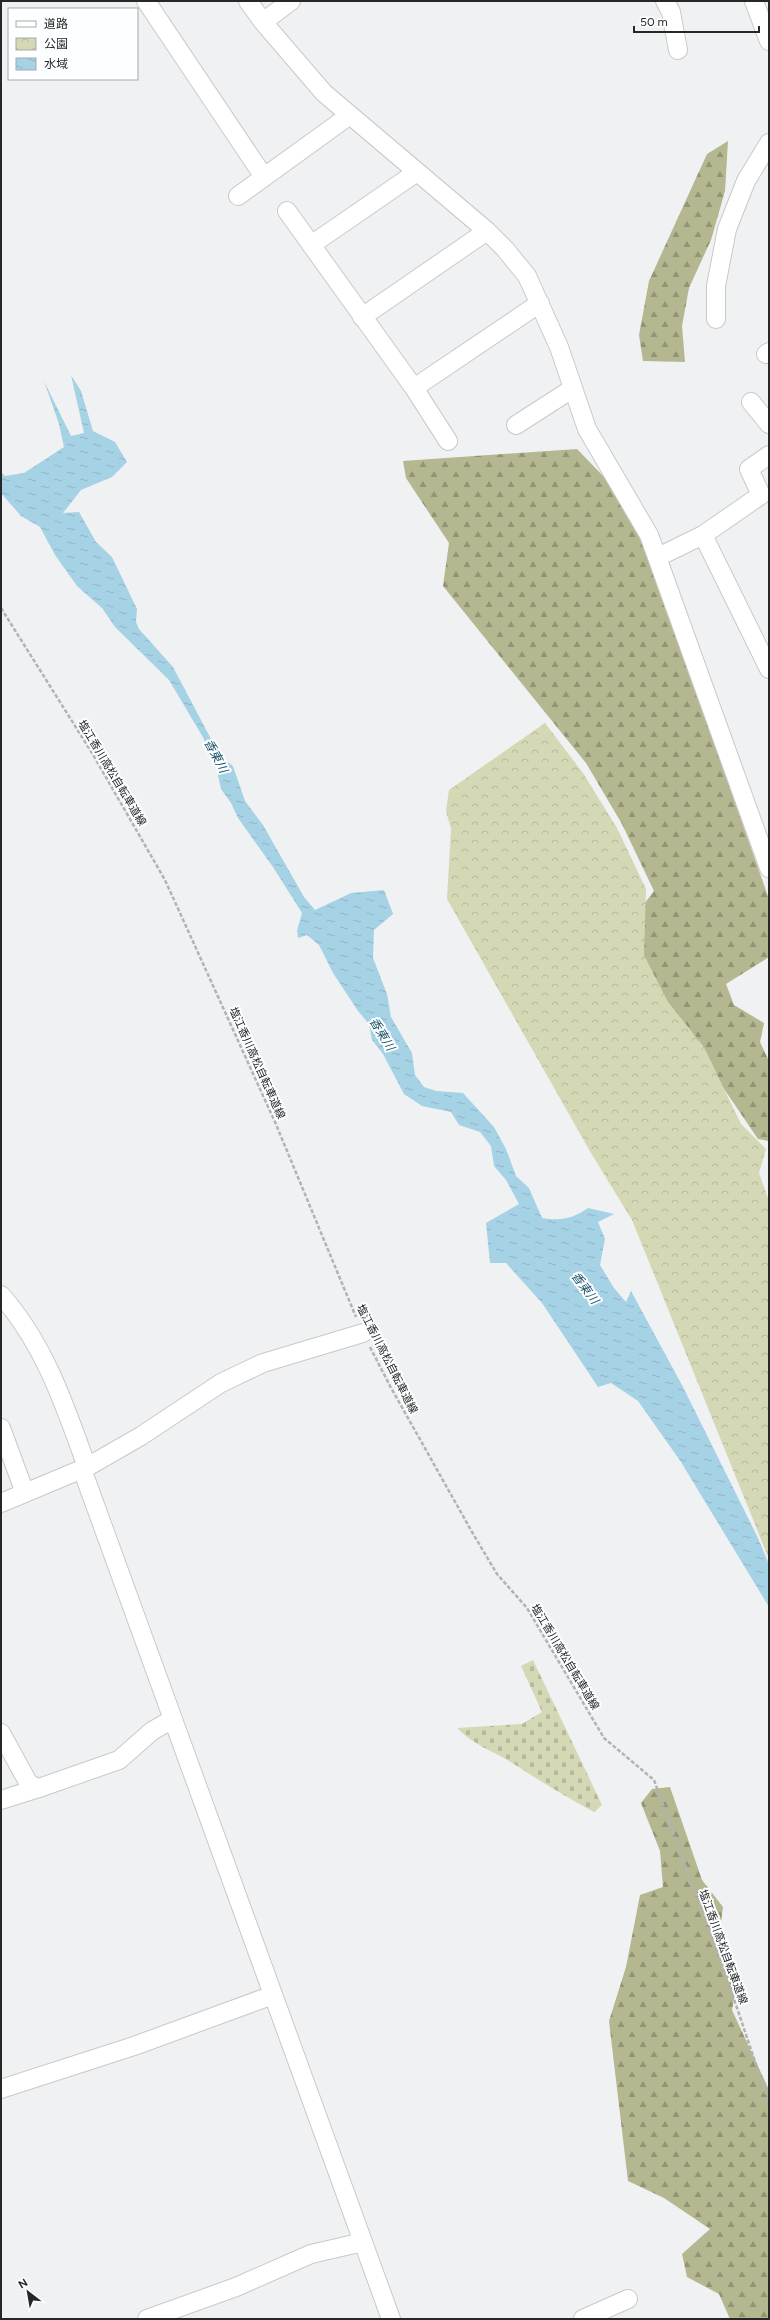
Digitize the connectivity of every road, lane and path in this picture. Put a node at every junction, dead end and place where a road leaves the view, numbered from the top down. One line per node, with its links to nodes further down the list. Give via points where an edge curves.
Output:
1 (146, 1): 12 (street)
2 (248, 1): 6 (street)
3 (291, 1): 6 (street)
4 (665, 1): 8 (street, via 671,12)
5 (754, 1): 7 (street)
6 (263, 22): 9 (street, via 324,93)
7 (769, 41)
8 (678, 50)
9 (350, 115): 11 (street); 12 (street)
10 (769, 143): 19 (street, via 746,180 727,229 716,286)
11 (417, 172): 15 (street); 16 (street)
12 (264, 177): 13 (street)
13 (238, 196)
14 (287, 211): 16 (street)
15 (487, 231): 17 (street, via 527,276); 18 (street)
16 (311, 245): 18 (street)
17 (540, 303): 20 (street); 21 (street, via 560,347)
18 (362, 317): 20 (street)
19 (716, 319)
20 (414, 388): 25 (street)
21 (572, 389): 23 (street); 28 (street, via 587,429 649,535)
22 (751, 402): 24 (street)
23 (516, 424)
24 (769, 424)
25 (448, 441)
26 (769, 455): 27 (street, via 749,469 761,495)
27 (703, 535): 28 (street); 30 (street)
28 (658, 557): 31 (street)
29 (1, 608): 33 (path, 塩江香川高松自転車道線, via 92,753 165,880 275,1122)
30 (769, 669)
31 (769, 868)
32 (1, 1295): 35 (street, via 37,1344 47,1364)
33 (363, 1333): 35 (street, via 262,1363 221,1383 140,1436); 44 (path, 塩江香川高松自転車道線, via 390,1386 497,1574 527,1608 604,1738 654,1780 731,1990)
34 (1, 1428): 36 (street)
35 (84, 1468): 36 (street); 38 (street)
36 (25, 1493): 37 (street)
37 (1, 1503)
38 (173, 1719): 40 (street, via 152,1731 119,1760); 42 (street)
39 (1, 1733): 40 (street, via 29,1784)
40 (39, 1788): 41 (street)
41 (1, 1800)
42 (273, 1994): 43 (street, via 134,2046); 45 (street)
43 (1, 2089)
44 (769, 2103)
45 (363, 2242): 47 (street, via 311,2254 236,2287); 48 (street)
46 (628, 2299): 49 (street)
47 (147, 2319)
48 (391, 2319)
49 (583, 2319)

